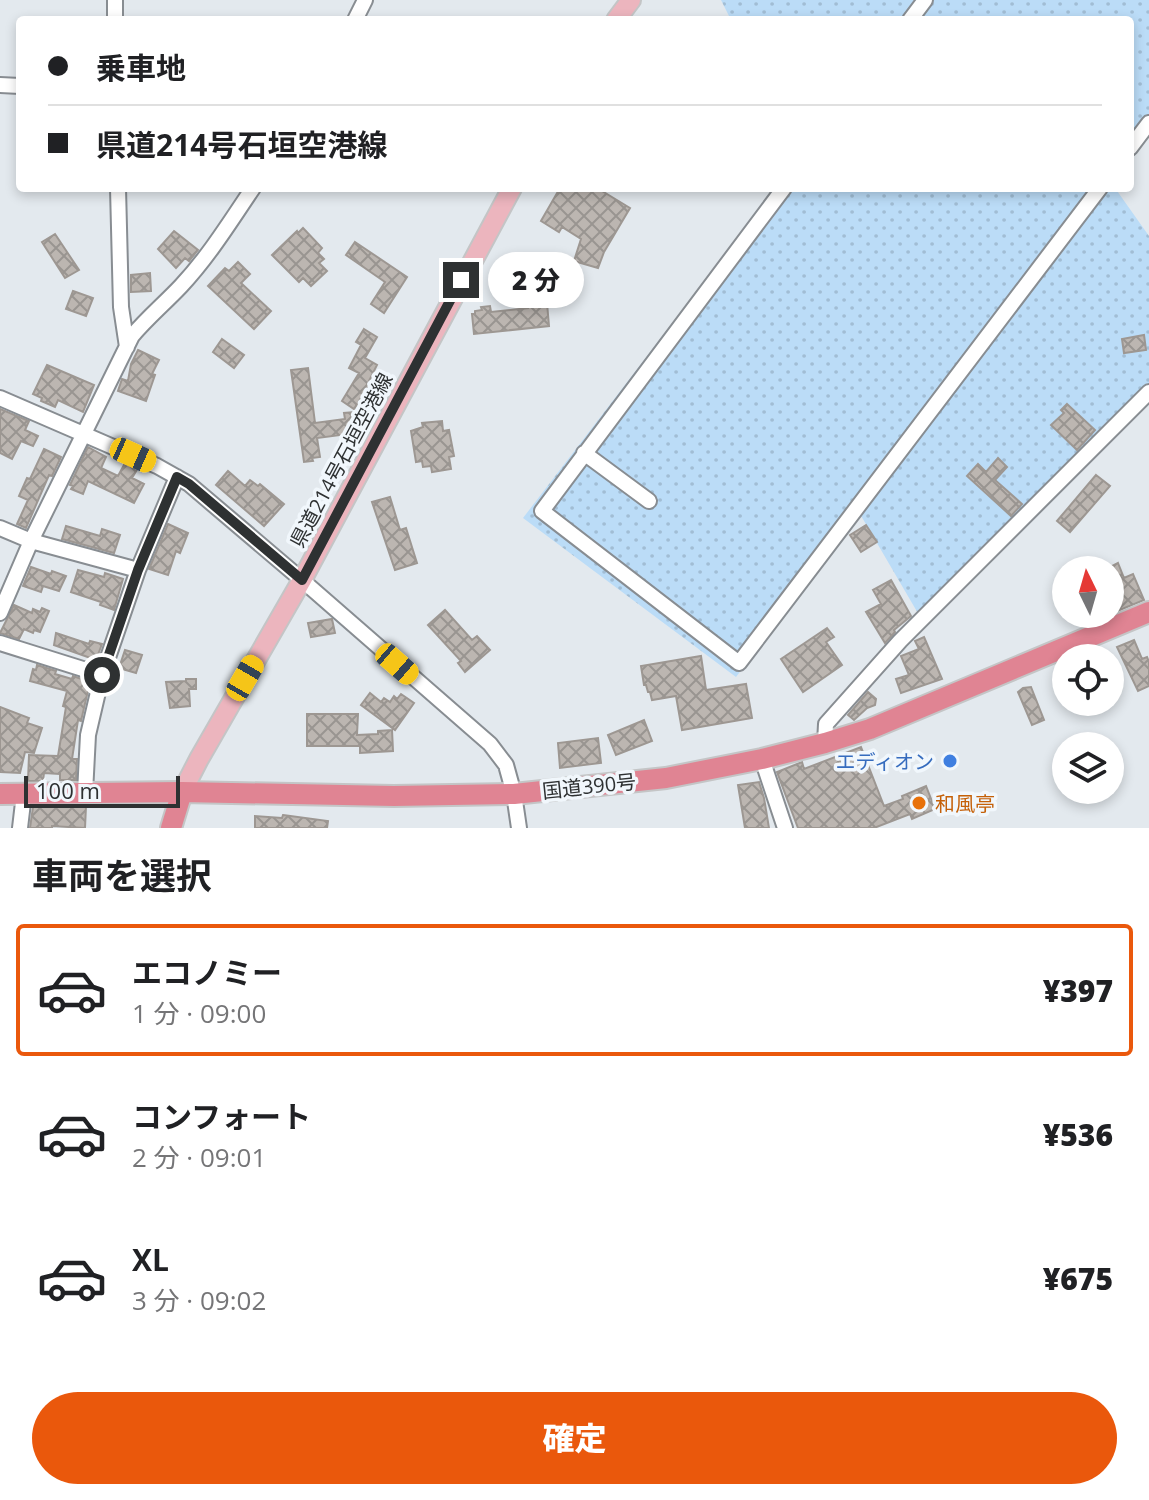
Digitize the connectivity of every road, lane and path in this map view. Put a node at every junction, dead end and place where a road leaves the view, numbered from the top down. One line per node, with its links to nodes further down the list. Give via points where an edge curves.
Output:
1 (1149, 123): 2 (street)
2 (1134, 143)
3 (118, 192): 8 (street)
4 (250, 192): 8 (street, via 201,263)
5 (510, 192): 18 (main road, 県道214号石垣空港線)
6 (781, 192): 12 (street)
7 (1097, 192): 12 (street, via 739,663 542,511)
8 (127, 347): 11 (street)
9 (1149, 392): 23 (street, via 900,641 826,724)
10 (0, 398): 11 (street)
11 (85, 434): 13 (street); 16 (street)
12 (584, 453): 14 (street)
13 (177, 477): 17 (street); 18 (street)
14 (649, 501)
15 (0, 528): 16 (street)
16 (31, 541): 17 (street); 20 (street)
17 (138, 570): 22 (street)
18 (302, 580): 25 (main road, 県道214号石垣空港線); 29 (street, via 490,744 506,765)
19 (1149, 612): 23 (highway, 国道390号)
20 (0, 613)
21 (0, 643): 22 (street)
22 (102, 675): 26 (street, via 88,735)
23 (825, 743): 24 (highway, 国道390号)
24 (762, 759): 29 (highway, 国道390号, via 666,778); 33 (street)
25 (182, 792): 26 (highway, 国道390号); 29 (highway, 国道390号); 31 (highway)
26 (85, 793): 28 (highway, 国道390号)
27 (0, 794): 28 (highway, 国道390号)
28 (24, 794): 30 (street)
29 (514, 794): 32 (street)
30 (20, 828)
31 (171, 828)
32 (519, 828)
33 (785, 828)

